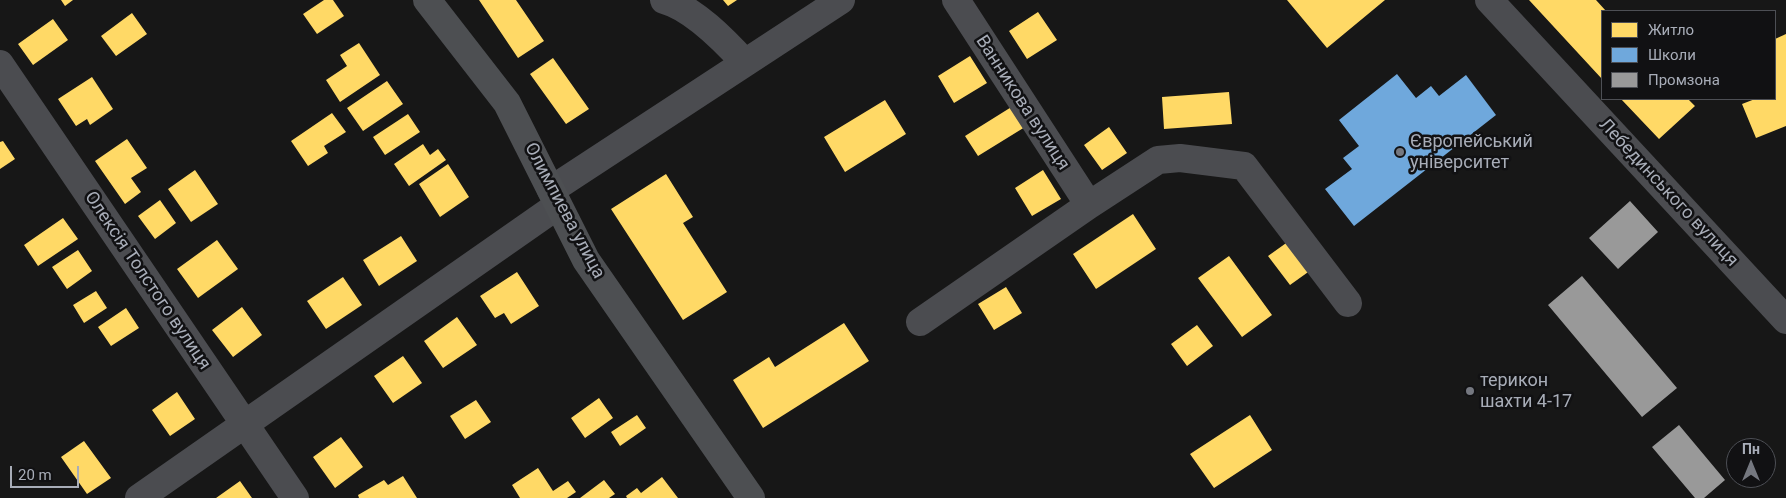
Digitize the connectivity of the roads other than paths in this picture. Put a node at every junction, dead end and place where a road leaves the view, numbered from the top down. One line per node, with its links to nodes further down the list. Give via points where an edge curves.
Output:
1 (428, 0): 8 (main road, Олимпиева улица, via 507,103)
2 (664, 0): 6 (street, via 676,3 722,38)
3 (841, 0): 6 (street)
4 (956, 0): 9 (street, Ванникова вулиця)
5 (1489, 0): 11 (street, Лебединського вулиця)
6 (746, 63): 8 (street)
7 (0, 64): 13 (street, Олексія Толстого вулиця)
8 (554, 198): 13 (street); 16 (main road, Олимпиева улица, via 586,260)
9 (1089, 206): 10 (street, via 1158,160 1180,158 1244,166); 12 (street)
10 (1348, 303)
11 (1786, 320)
12 (920, 322)
13 (244, 425): 14 (street); 15 (street, Олексія Толстого вулиця)
14 (139, 498)
15 (295, 498)
16 (751, 498)

